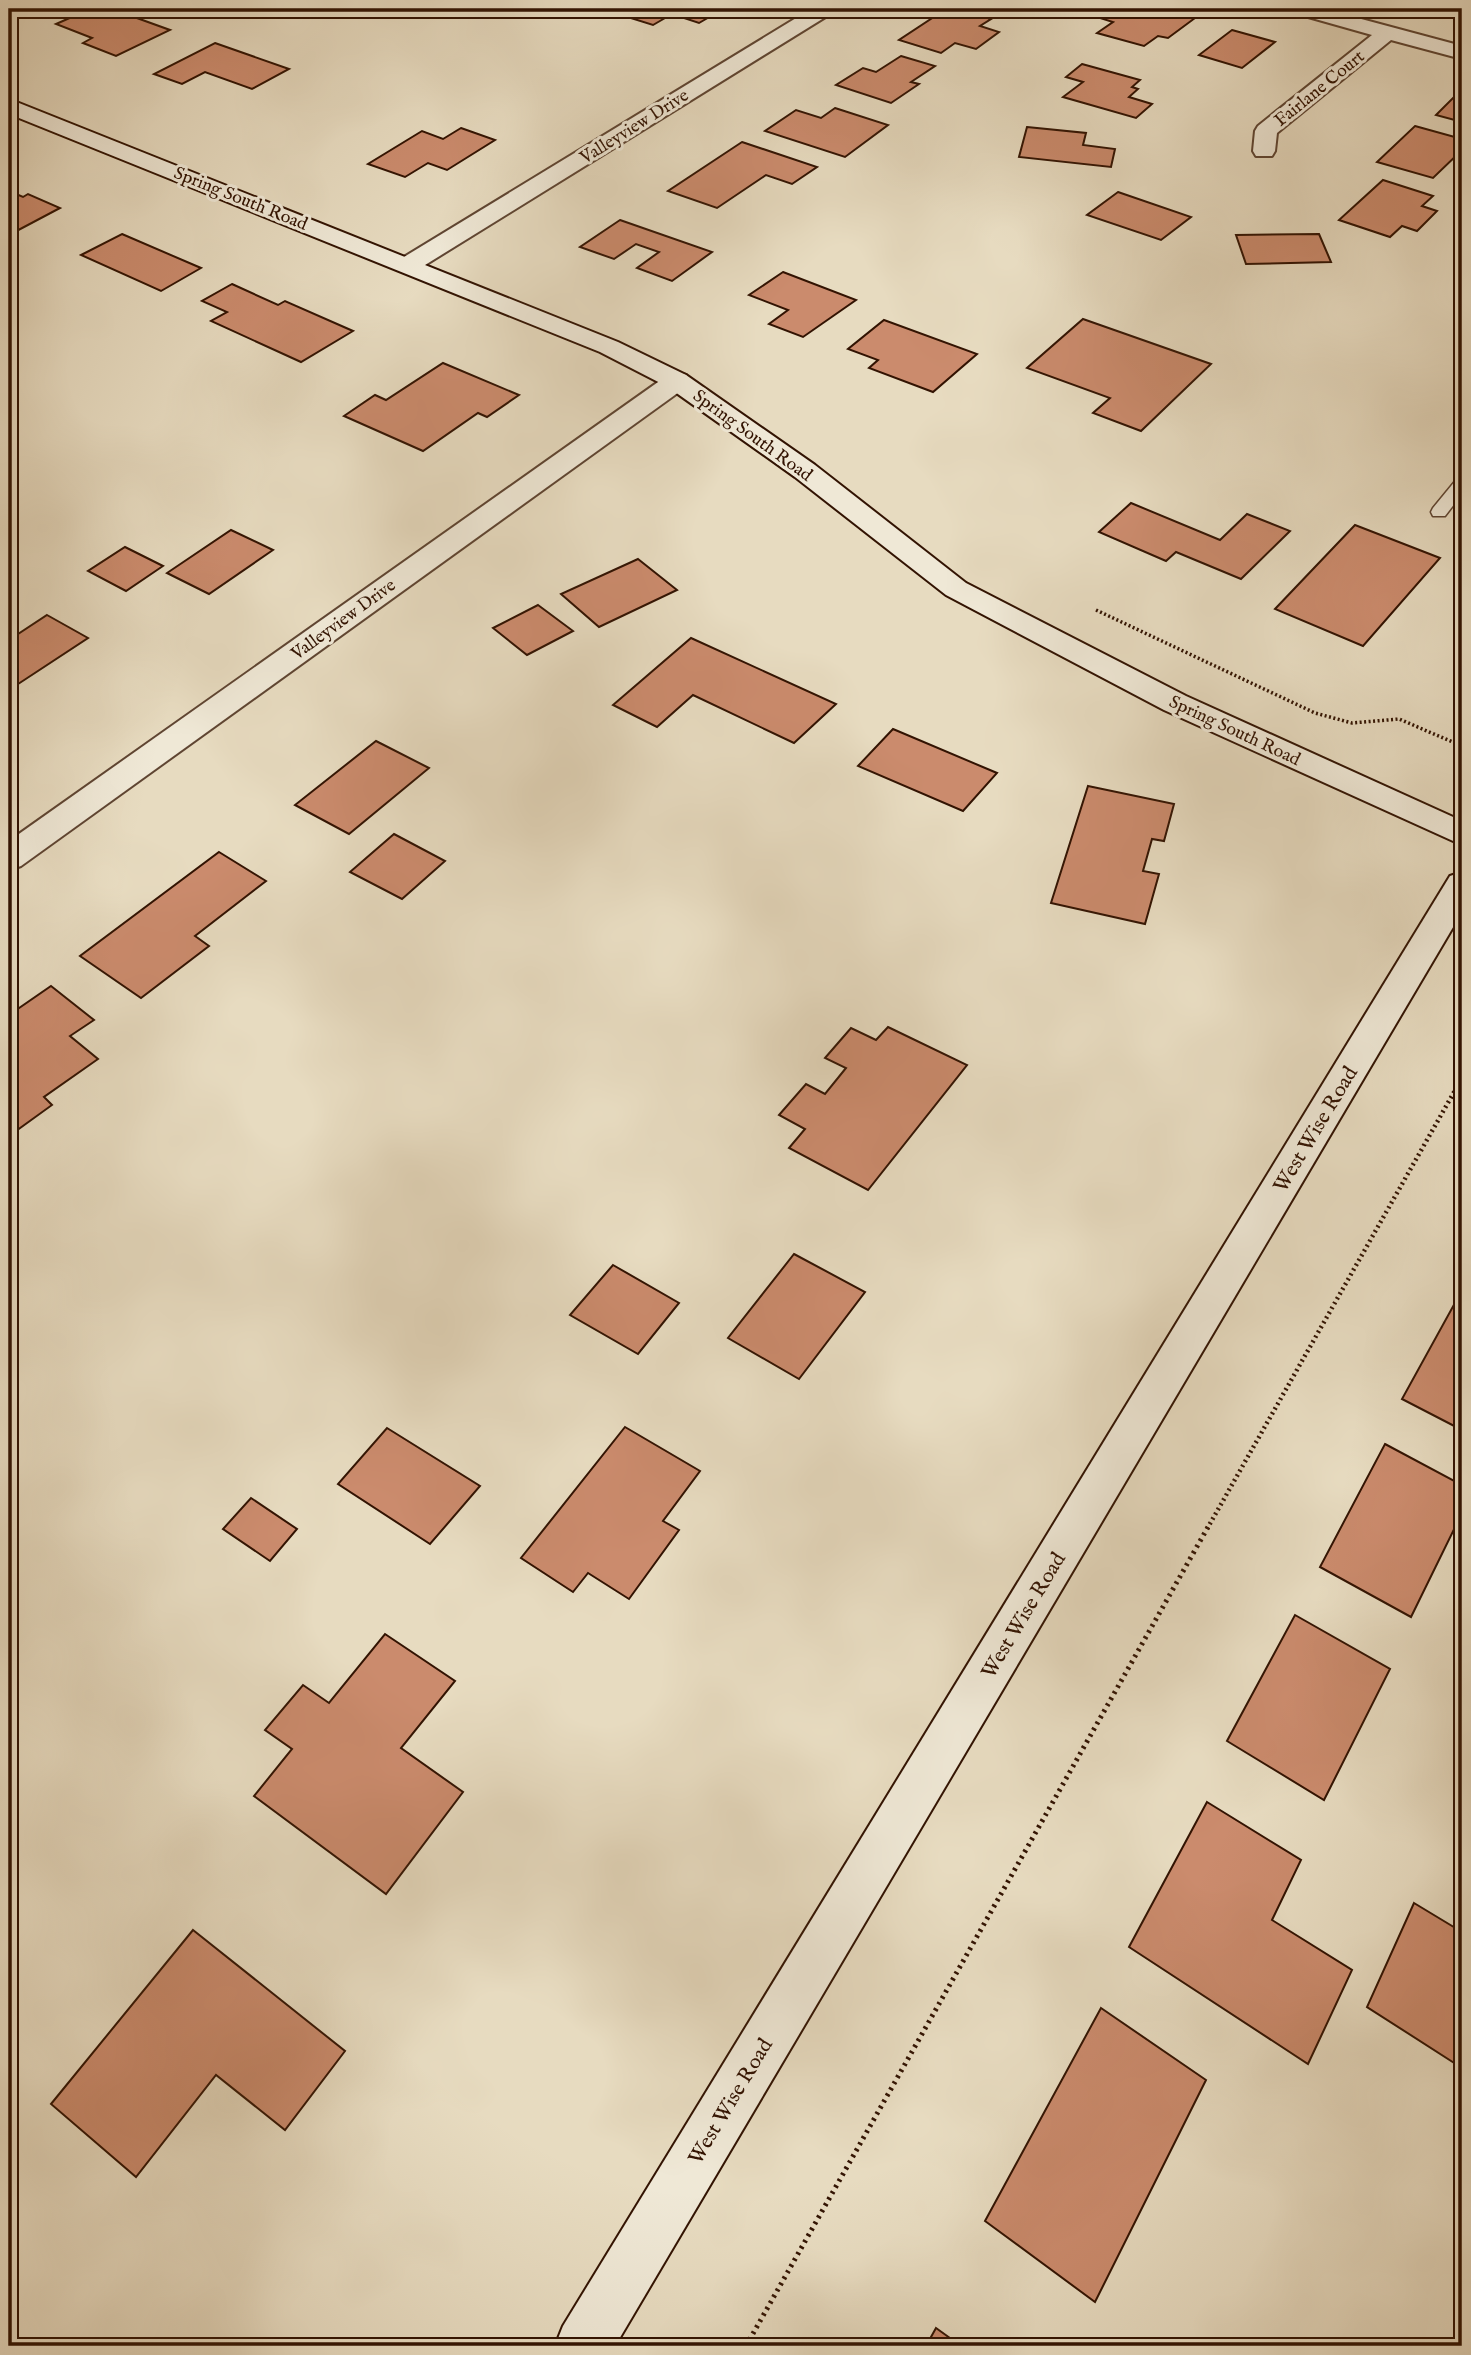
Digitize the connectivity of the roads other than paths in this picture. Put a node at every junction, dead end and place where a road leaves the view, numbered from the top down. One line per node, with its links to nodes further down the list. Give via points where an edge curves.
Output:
1 (825, 9): 7 (street, Valleyview Drive)
2 (1301, 9): 3 (street)
3 (1387, 33): 4 (street); 6 (street, Fairlane Court, via 1266,131)
4 (1462, 53)
5 (9, 106): 7 (street, Spring South Road)
6 (1264, 152)
7 (408, 265): 8 (street, Spring South Road, via 609,347)
8 (677, 381): 11 (street, Spring South Road, via 805,471 956,589 1175,703); 12 (street, Valleyview Drive)
9 (1462, 483): 10 (lane)
10 (1439, 512)
11 (1462, 834)
12 (9, 858)
13 (1462, 884): 14 (street, West Wise Road)
14 (583, 2346)

